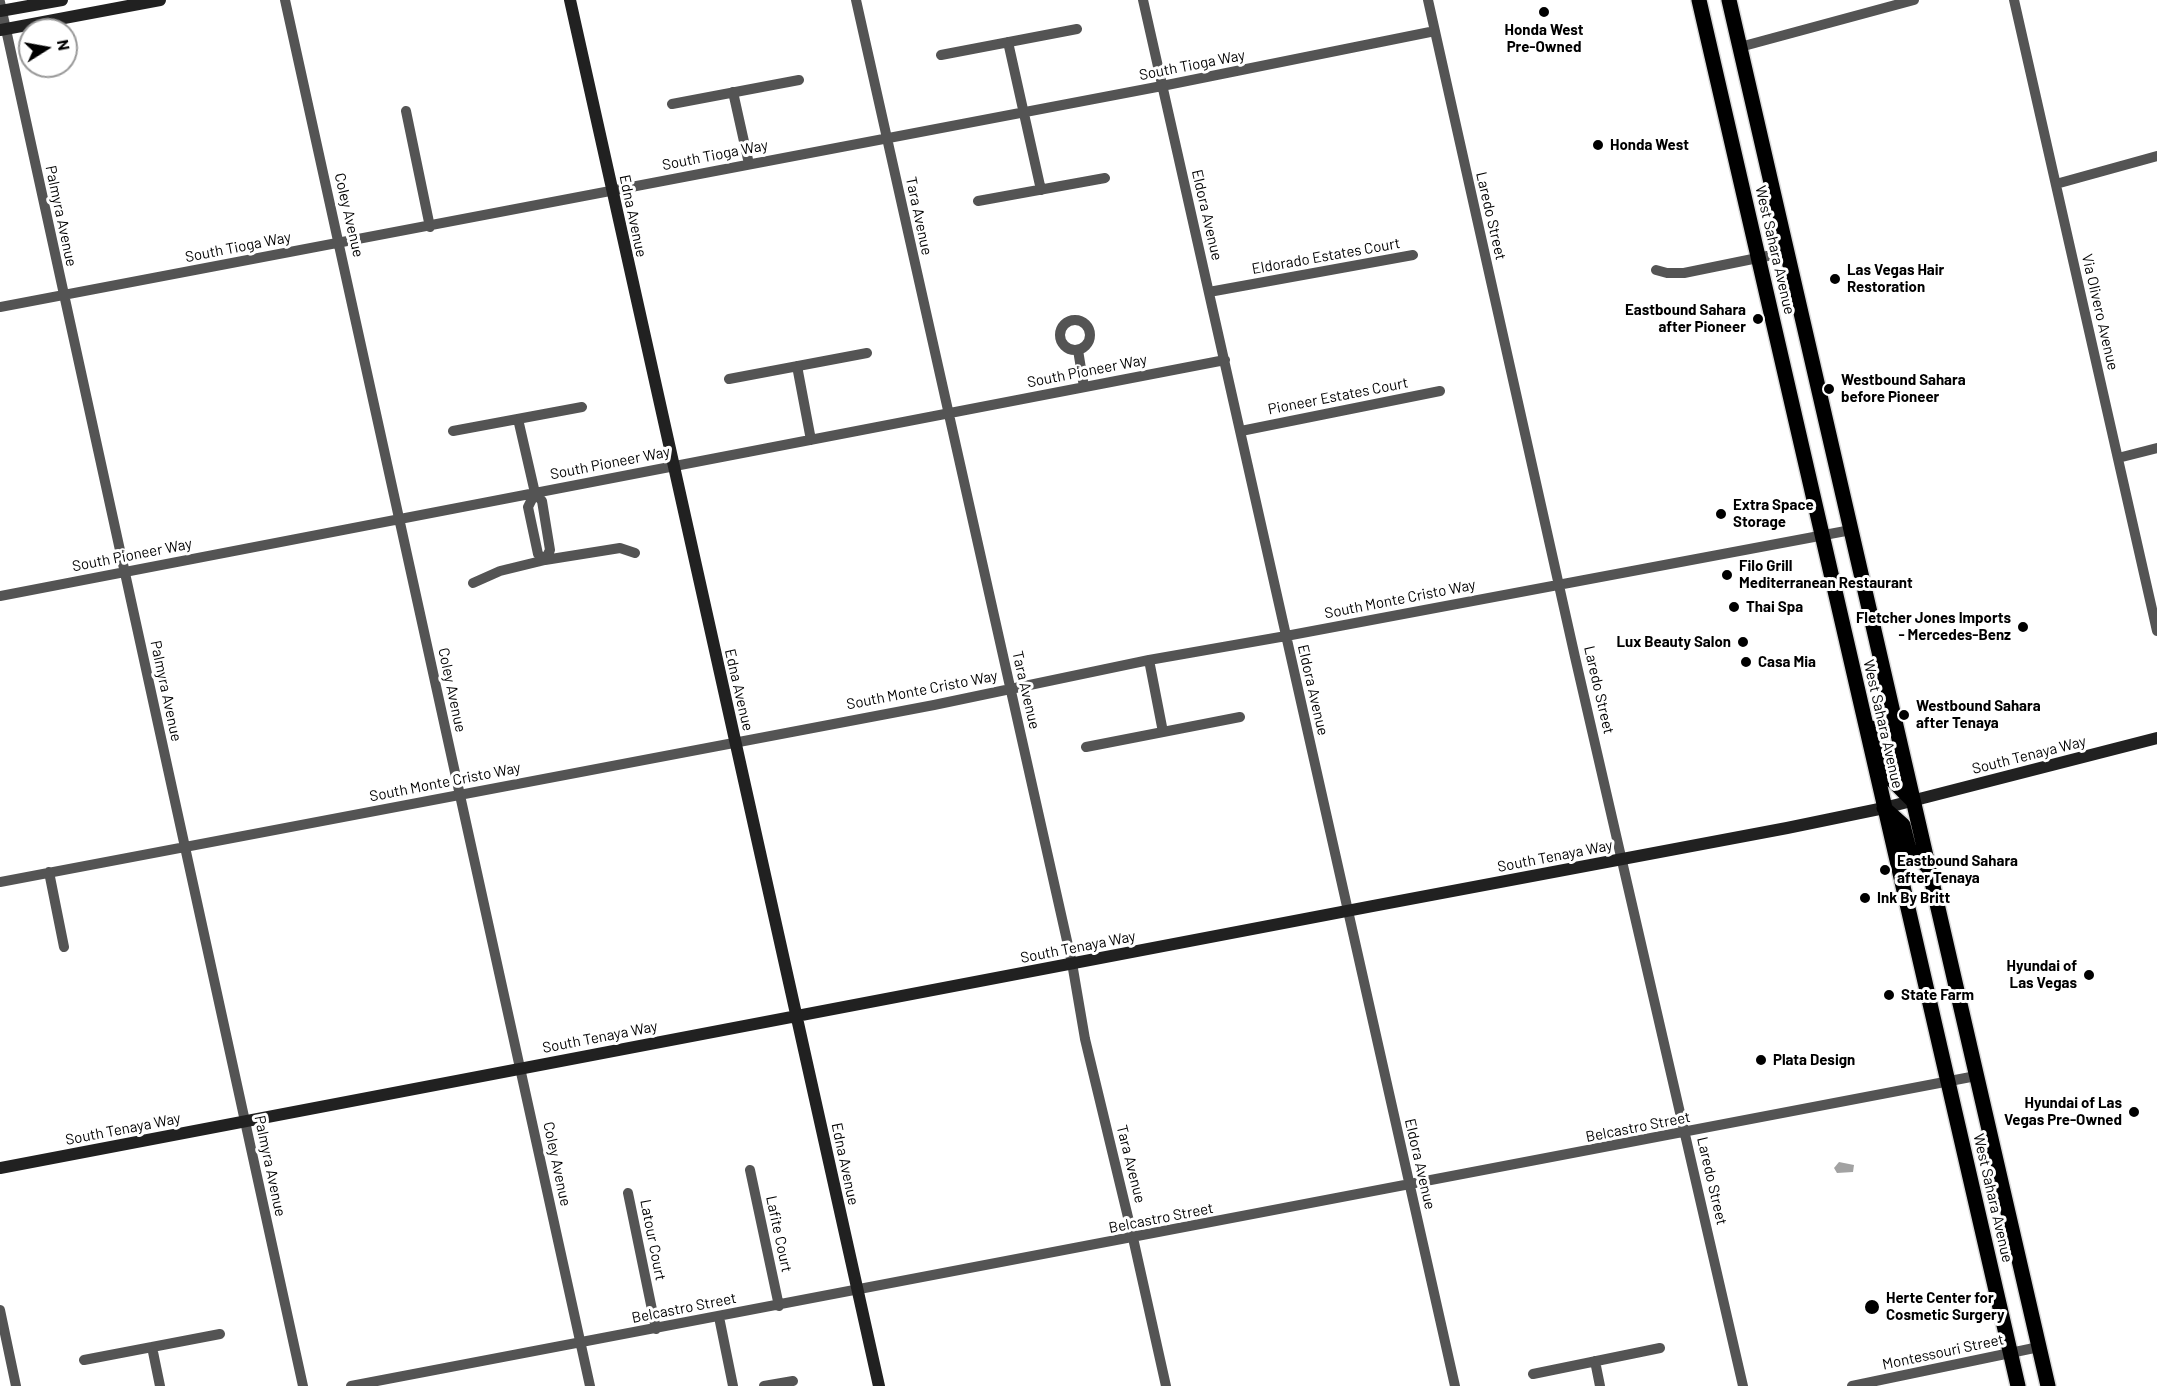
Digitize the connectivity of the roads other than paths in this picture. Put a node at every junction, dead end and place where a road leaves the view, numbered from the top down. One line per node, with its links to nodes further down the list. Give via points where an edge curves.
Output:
1 (62, 0): 12 (street)
2 (160, 0): 14 (street)
3 (285, 0): 34 (street, Coley Avenue)
4 (570, 0): 30 (street, Edna Avenue)
5 (855, 0): 25 (street, Tara Avenue)
6 (1143, 0): 20 (street, Eldora Avenue)
7 (1428, 0): 15 (street, Laredo Street)
8 (1699, 0): 37 (main road, West Sahara Avenue)
9 (1729, 0): 17 (main road, West Sahara Avenue)
10 (1914, 0): 17 (street)
11 (2014, 0): 29 (street, Via Olivero Avenue)
12 (1, 8): 14 (street, Palmyra Avenue)
13 (1077, 28): 16 (street)
14 (3, 30): 40 (street, Palmyra Avenue)
15 (1435, 31): 20 (street, South Tioga Way); 66 (street, Laredo Street)
16 (1008, 42): 18 (street); 24 (street)
17 (1740, 47): 35 (main road, West Sahara Avenue)
18 (941, 55)
19 (799, 80): 21 (street)
20 (1162, 86): 24 (street, South Tioga Way); 39 (street, Eldora Avenue)
21 (733, 92): 22 (street); 27 (street)
22 (672, 104)
23 (406, 111): 33 (street)
24 (1024, 112): 25 (street, South Tioga Way); 31 (street)
25 (887, 138): 27 (street, South Tioga Way); 50 (street, Tara Avenue)
26 (2157, 156): 29 (street)
27 (749, 164): 30 (street, South Tioga Way)
28 (1105, 178): 31 (street)
29 (2056, 184): 56 (street, Via Olivero Avenue)
30 (612, 189): 33 (street, South Tioga Way); 57 (street, Edna Avenue)
31 (1041, 190): 32 (street)
32 (978, 201)
33 (430, 227): 34 (street, South Tioga Way)
34 (339, 243): 40 (street, South Tioga Way); 59 (street, Coley Avenue)
35 (1787, 252): 37 (street); 60 (main road, West Sahara Avenue)
36 (1413, 255): 39 (street, Eldorado Estates Court)
37 (1758, 258): 38 (street, via 1684,273); 61 (main road, West Sahara Avenue)
38 (1656, 270)
39 (1209, 292): 44 (street, Eldora Avenue)
40 (63, 295): 41 (street, South Tioga Way); 64 (street, Palmyra Avenue)
41 (0, 307)
42 (1078, 350): 47 (street)
43 (867, 353): 45 (street)
44 (1225, 360): 47 (street, South Pioneer Way); 53 (street, Eldora Avenue)
45 (797, 366): 46 (street); 54 (street)
46 (729, 379)
47 (1084, 387): 50 (street, South Pioneer Way)
48 (1440, 391): 53 (street, Pioneer Estates Court)
49 (582, 407): 51 (street)
50 (949, 413): 54 (street, South Pioneer Way); 71 (street, Tara Avenue)
51 (518, 419): 52 (street); 58 (street)
52 (453, 431)
53 (1241, 431): 69 (street, Eldora Avenue)
54 (811, 440): 57 (street, South Pioneer Way)
55 (2157, 448): 56 (street)
56 (2118, 458): 68 (street, Via Olivero Avenue)
57 (673, 466): 58 (street, South Pioneer Way); 76 (street, Edna Avenue)
58 (535, 493): 59 (street, South Pioneer Way); 63 (street, via 528,507 538,554)
59 (399, 519): 64 (street, South Pioneer Way); 78 (street, Coley Avenue)
60 (1851, 530): 61 (street, South Monte Cristo Way); 79 (main road, West Sahara Avenue)
61 (1821, 535): 66 (street, South Monte Cristo Way); 72 (main road, West Sahara Avenue)
62 (635, 553): 63 (street, via 620,548)
63 (545, 560): 65 (street, via 500,571)
64 (124, 572): 67 (street, South Pioneer Way); 81 (street, Palmyra Avenue)
65 (473, 583)
66 (1560, 583): 69 (street, South Monte Cristo Way); 82 (street, Laredo Street)
67 (0, 596)
68 (2157, 631)
69 (1286, 636): 70 (street, South Monte Cristo Way); 86 (street, Eldora Avenue)
70 (1149, 660): 71 (street, South Monte Cristo Way); 74 (street)
71 (1011, 688): 76 (street, South Monte Cristo Way); 88 (street, Tara Avenue)
72 (1862, 712): 79 (main road, via 1887,758 1894,782); 80 (main road, West Sahara Avenue)
73 (1240, 717): 74 (street)
74 (1163, 732): 77 (street)
75 (2157, 738): 79 (street, South Tenaya Way)
76 (735, 742): 78 (street, South Monte Cristo Way); 89 (street, Edna Avenue)
77 (1086, 747)
78 (459, 794): 81 (street, South Monte Cristo Way); 90 (street, Coley Avenue)
79 (1913, 801): 80 (street, South Tenaya Way); 83 (main road, West Sahara Avenue)
80 (1884, 808): 82 (street, South Tenaya Way); 83 (main road, via 1903,825 1909,849); 92 (main road, West Sahara Avenue)
81 (185, 847): 84 (street, South Monte Cristo Way); 93 (street, Palmyra Avenue)
82 (1622, 858): 86 (street, South Tenaya Way); 94 (street, Laredo Street)
83 (1928, 867): 91 (main road, West Sahara Avenue)
84 (48, 872): 85 (street, South Monte Cristo Way); 87 (street)
85 (0, 882)
86 (1347, 911): 88 (street, South Tenaya Way); 97 (street, Eldora Avenue)
87 (64, 947)
88 (1072, 963): 89 (street, South Tenaya Way); 99 (street, Tara Avenue, via 1085,1039)
89 (798, 1016): 90 (street, South Tenaya Way); 100 (street, Edna Avenue)
90 (520, 1068): 93 (street, South Tenaya Way); 106 (street, Coley Avenue)
91 (1976, 1076): 92 (street, Belcastro Street); 108 (main road, West Sahara Avenue)
92 (1948, 1082): 94 (street, Belcastro Street); 110 (main road, West Sahara Avenue)
93 (245, 1121): 95 (street, South Tenaya Way); 117 (street, Palmyra Avenue)
94 (1685, 1133): 97 (street, Belcastro Street); 126 (street, Laredo Street)
95 (0, 1168)
96 (750, 1170): 101 (street, Lafite Court)
97 (1409, 1186): 99 (street, Belcastro Street); 124 (street, Eldora Avenue)
98 (628, 1193): 104 (street, Latour Court)
99 (1133, 1238): 100 (street, Belcastro Street); 123 (street, Tara Avenue)
100 (858, 1291): 101 (street, Belcastro Street); 122 (street, Edna Avenue)
101 (779, 1306): 103 (street, Belcastro Street)
102 (0, 1310): 115 (street)
103 (719, 1317): 104 (street, Belcastro Street); 120 (street)
104 (656, 1329): 106 (street, Belcastro Street)
105 (220, 1334): 107 (street)
106 (580, 1343): 118 (street, Belcastro Street); 119 (street, Coley Avenue)
107 (152, 1347): 111 (street); 116 (street)
108 (2039, 1347): 110 (street, Montessouri Street); 129 (main road, West Sahara Avenue)
109 (1660, 1348): 112 (street)
110 (2011, 1354): 127 (street, Montessouri Street); 128 (main road, West Sahara Avenue)
111 (84, 1360)
112 (1595, 1361): 113 (street); 125 (street)
113 (1533, 1374)
114 (793, 1381): 121 (street)
115 (16, 1386)
116 (160, 1386)
117 (303, 1386)
118 (351, 1386)
119 (590, 1386)
120 (733, 1386)
121 (764, 1386)
122 (879, 1386)
123 (1166, 1386)
124 (1455, 1386)
125 (1600, 1386)
126 (1743, 1386)
127 (1852, 1386)
128 (2018, 1386)
129 (2048, 1386)

